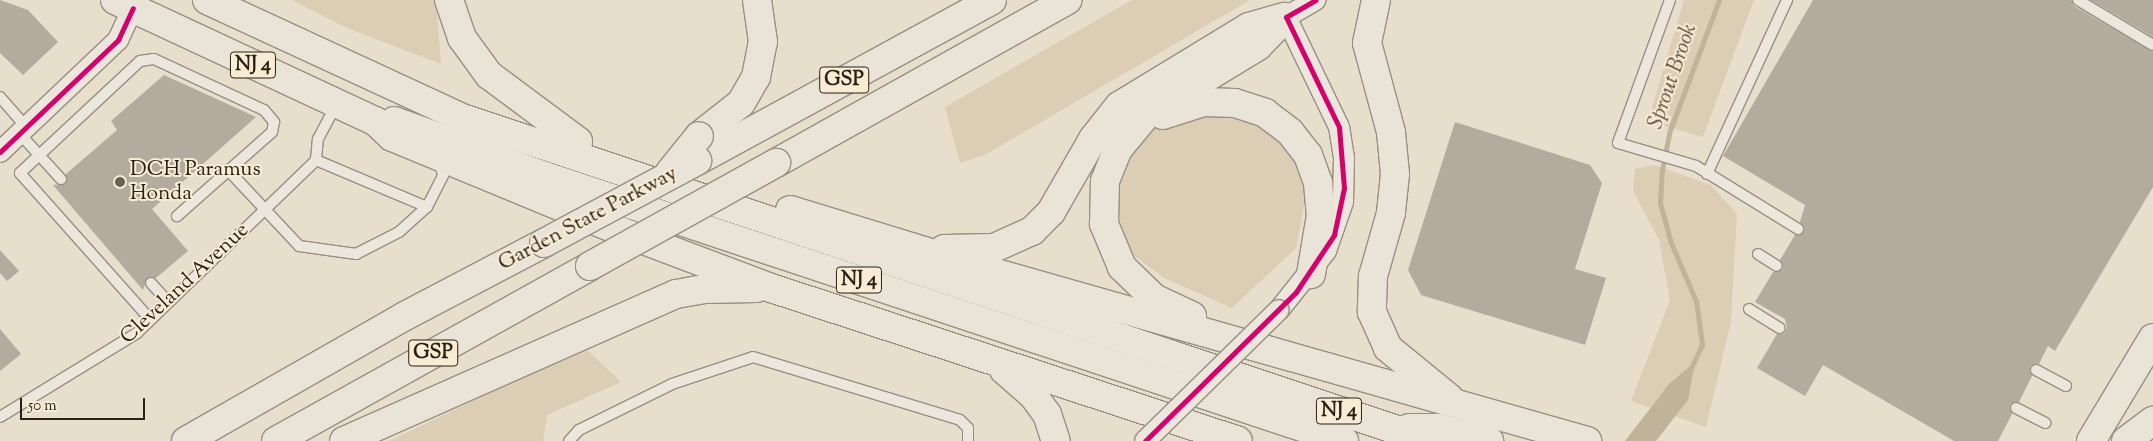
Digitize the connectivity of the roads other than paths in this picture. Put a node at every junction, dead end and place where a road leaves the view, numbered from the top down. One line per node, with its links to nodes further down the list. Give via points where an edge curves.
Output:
1 (207, 0): 14 (highway, NJ 4)
2 (449, 0): 20 (highway, via 462,38 489,75)
3 (757, 0): 21 (highway, via 763,42 756,77 741,103)
4 (992, 0): 21 (highway, Garden State Parkway / GSP)
5 (1068, 0): 57 (highway, Garden State Parkway / GSP, bridge)
6 (1316, 0): 12 (street)
7 (1376, 0): 48 (highway, via 1367,43 1391,132 1395,174 1391,213 1373,276 1372,312 1388,348)
8 (1670, 0): 27 (lane, via 1618,143 1696,166)
9 (1787, 0): 27 (lane)
10 (2078, 0): 13 (lane)
11 (124, 4): 16 (highway, NJ 4); 18 (street, via 118,40)
12 (1286, 17): 19 (highway, via 1258,46 1159,104); 33 (highway, via 1249,27 1119,106 1093,139 1051,212 1021,238 980,249); 36 (street, via 1329,100 1344,158 1340,216 1326,252)
13 (2153, 45)
14 (399, 88): 20 (highway, via 472,106); 54 (highway, NJ 4, via 465,119 616,172)
15 (0, 97): 18 (lane)
16 (336, 104): 17 (highway, NJ 4); 25 (lane, via 318,139)
17 (374, 120): 24 (highway, via 392,137); 65 (highway, NJ 4, via 398,120 545,176)
18 (23, 131): 22 (street); 23 (lane)
19 (1127, 136): 36 (highway, via 1162,115 1204,102 1235,103 1278,122 1308,155 1318,183 1321,215); 44 (highway, via 1105,181 1102,211 1107,240 1122,267 1154,298)
20 (578, 141): 33 (highway)
21 (698, 148): 56 (highway, Garden State Parkway / GSP, bridge, via 664,179 405,316)
22 (0, 152)
23 (40, 154): 26 (lane, via 148,58 264,110 274,122 272,132); 28 (lane); 41 (lane, via 20,173)
24 (438, 157): 29 (lane, via 443,175); 38 (highway)
25 (316, 160): 29 (lane); 30 (lane, Cleveland Avenue)
26 (228, 170): 30 (lane); 31 (lane)
27 (1707, 174): 32 (lane)
28 (61, 179)
29 (427, 207): 30 (lane, via 399,232 356,254 299,246)
30 (265, 210): 39 (lane, Cleveland Avenue)
31 (177, 216)
32 (1798, 229)
33 (914, 249): 44 (highway)
34 (1758, 254): 35 (lane)
35 (1777, 266)
36 (1311, 274): 62 (street, bridge, via 1279,310)
37 (151, 283): 39 (lane)
38 (771, 288): 45 (highway); 58 (highway, via 704,289 676,294)
39 (167, 301): 41 (lane, Cleveland Avenue)
40 (1749, 309): 42 (lane)
41 (149, 318): 51 (lane, Cleveland Avenue, via 137,333 115,349)
42 (1780, 328)
43 (2153, 338): 68 (highway)
44 (1274, 353): 48 (highway)
45 (995, 362): 50 (highway); 61 (highway, via 1033,395 1047,414)
46 (2036, 370): 47 (lane)
47 (2066, 386)
48 (1452, 401): 55 (highway)
49 (2016, 408): 53 (lane)
50 (1142, 409): 63 (highway); 64 (highway)
51 (0, 416)
52 (2153, 421): 69 (highway)
53 (2045, 423)
54 (1393, 428): 66 (highway, NJ 4); 67 (highway, via 1440,428)
55 (1575, 437)
56 (186, 441)
57 (276, 441)
58 (344, 441)
59 (569, 441): 60 (lane, via 579,430 672,384 753,357 960,420 968,428)
60 (968, 441)
61 (1056, 441)
62 (1145, 441)
63 (1197, 441)
64 (1238, 441)
65 (1344, 441)
66 (1430, 441)
67 (1489, 441)
68 (2091, 441)
69 (2126, 441)

